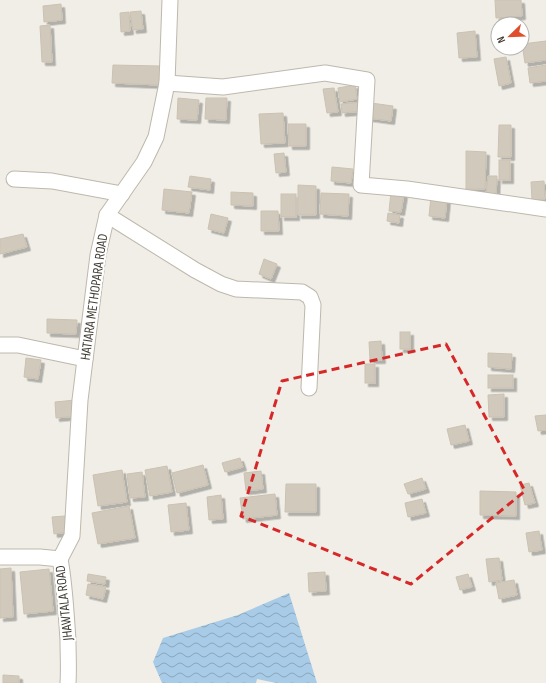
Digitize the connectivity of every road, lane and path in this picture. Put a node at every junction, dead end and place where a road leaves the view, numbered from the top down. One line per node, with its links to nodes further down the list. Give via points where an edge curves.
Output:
1 (170, 0): 2 (street, HATIARA METHOPARA ROAD)
2 (167, 83): 4 (street, HATIARA METHOPARA ROAD, via 156,137 144,162); 5 (street, via 223,87 325,73 367,80 361,185)
3 (14, 179): 4 (street, via 52,181)
4 (122, 194): 6 (street, HATIARA METHOPARA ROAD)
5 (546, 209)
6 (107, 215): 8 (street, HATIARA METHOPARA ROAD, via 98,255); 9 (street, via 221,284 236,289 302,292 310,297 313,305)
7 (0, 345): 8 (street, via 18,345)
8 (85, 359): 11 (street, HATIARA METHOPARA ROAD, via 72,536)
9 (309, 388)
10 (0, 557): 11 (street, JHAWTALA ROAD)
11 (60, 559): 12 (street, JHAWTALA ROAD, via 67,623)
12 (68, 683)

